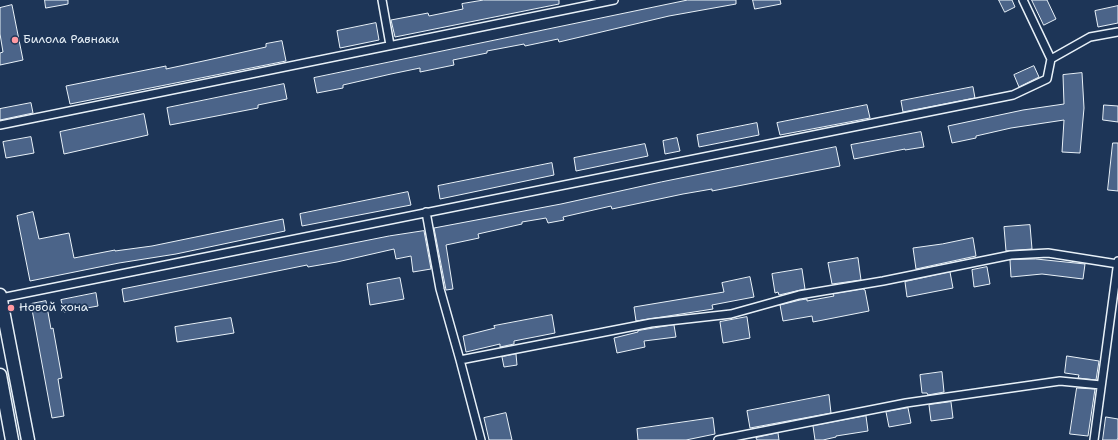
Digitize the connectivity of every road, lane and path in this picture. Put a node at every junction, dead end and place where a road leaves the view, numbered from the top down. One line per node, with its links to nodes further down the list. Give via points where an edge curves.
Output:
1 (382, 0): 5 (street)
2 (614, 0): 5 (street)
3 (1023, 0): 6 (street)
4 (1118, 32): 6 (street, via 1090,37)
5 (390, 45): 7 (street)
6 (1051, 59): 8 (street, via 1047,79 1013,95)
7 (0, 125)
8 (426, 212): 10 (street); 11 (street, via 440,289)
9 (1118, 262): 11 (street, via 1048,253 1011,255 799,295 731,314 650,324); 13 (street)
10 (0, 296): 15 (main road)
11 (460, 360): 16 (street)
12 (0, 375): 14 (main road)
13 (1101, 385): 17 (street, via 1060,381 906,403); 18 (street)
14 (12, 440)
15 (28, 440)
16 (481, 440)
17 (718, 440)
18 (1094, 440)

